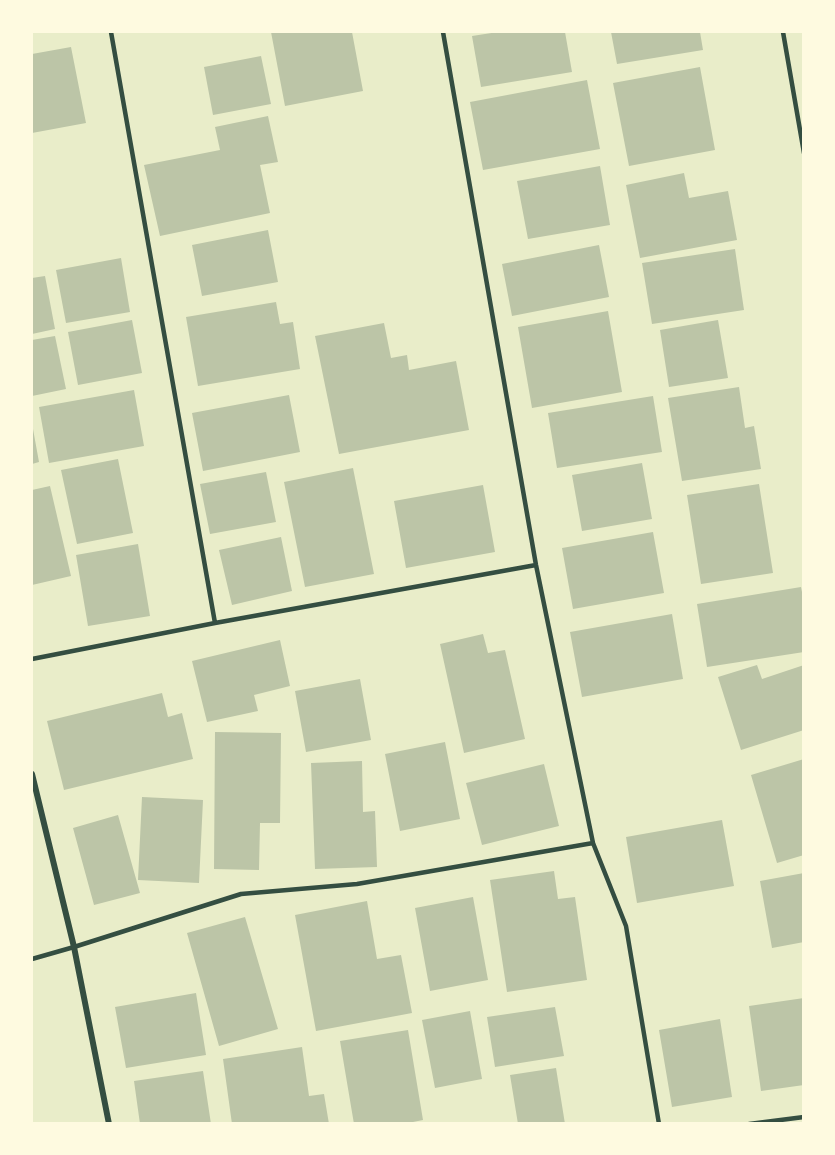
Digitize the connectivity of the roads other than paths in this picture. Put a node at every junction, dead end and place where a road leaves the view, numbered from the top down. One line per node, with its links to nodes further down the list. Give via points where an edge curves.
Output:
1 (111, 32): 6 (lane)
2 (443, 32): 5 (lane)
3 (783, 32): 4 (lane)
4 (804, 153)
5 (536, 565): 6 (lane); 9 (lane)
6 (215, 623): 7 (lane)
7 (32, 659)
8 (32, 774): 10 (street)
9 (593, 843): 10 (lane, via 357,884 241,894); 14 (lane, via 626,926)
10 (74, 947): 11 (lane); 13 (street)
11 (32, 959)
12 (804, 1117): 15 (lane)
13 (109, 1124)
14 (659, 1124)
15 (749, 1124)

